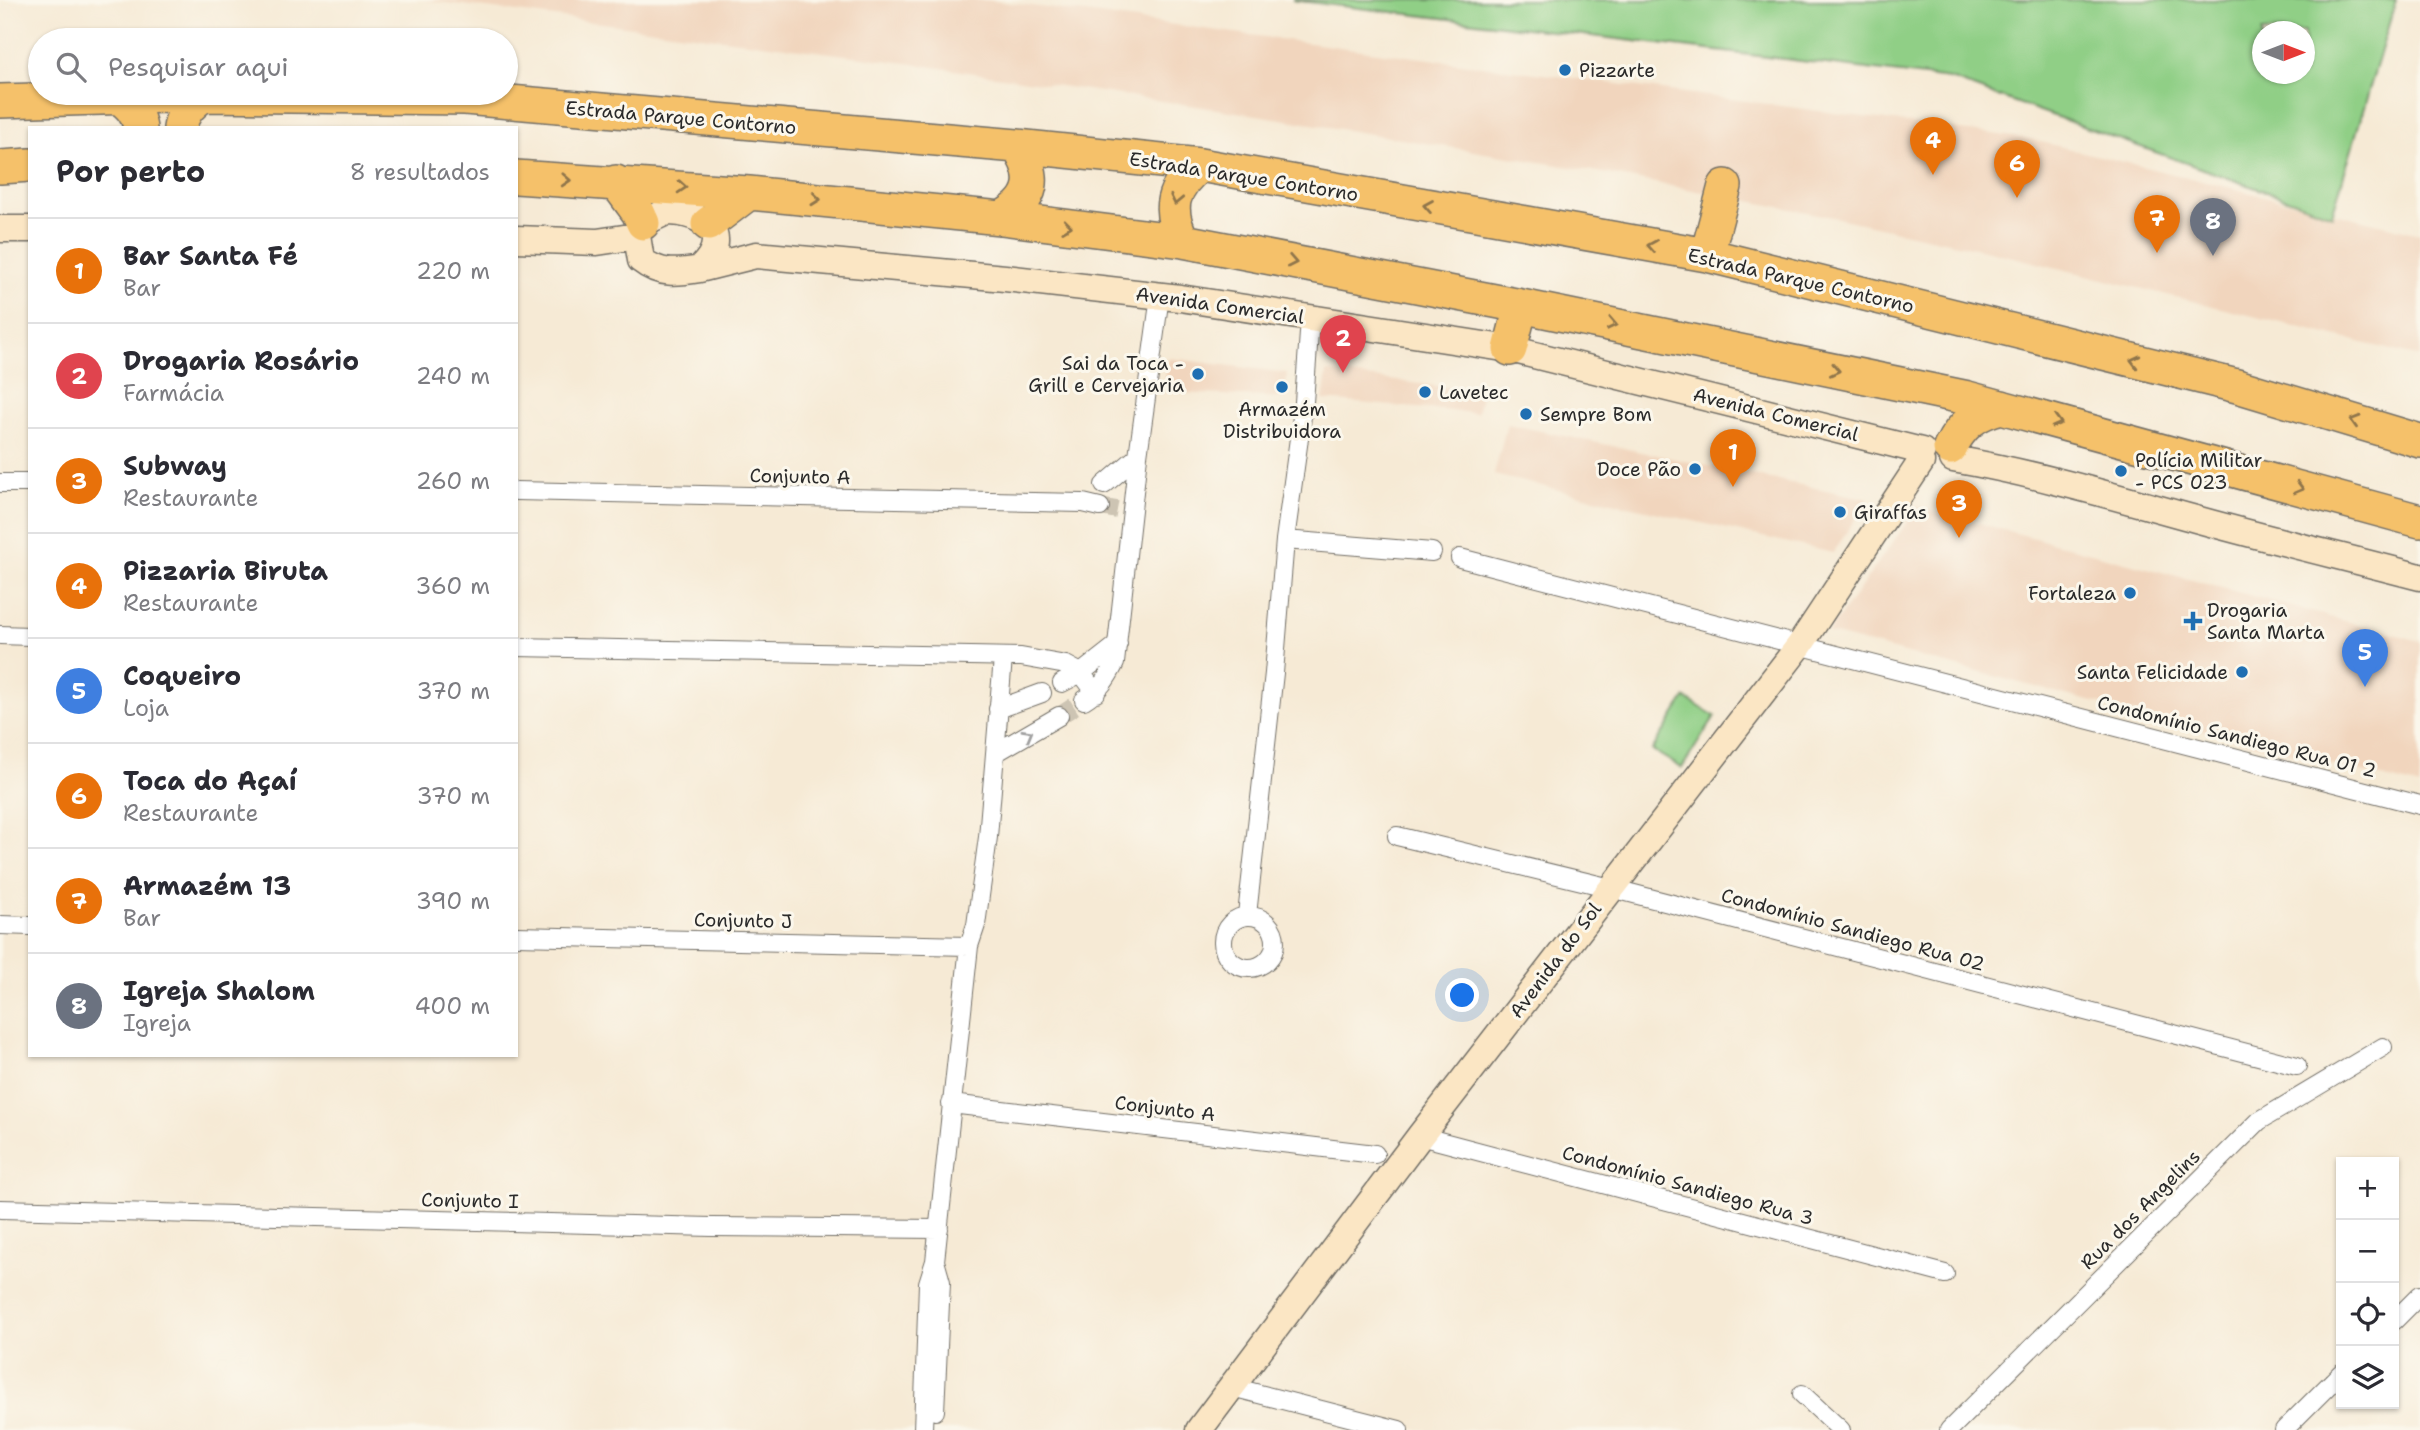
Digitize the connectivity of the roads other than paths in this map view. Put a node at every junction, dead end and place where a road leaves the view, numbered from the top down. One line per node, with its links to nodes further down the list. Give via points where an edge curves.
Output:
1 (28, 100): 2 (highway, Estrada Parque Contorno)
2 (0, 101)
3 (518, 103): 8 (highway, Estrada Parque Contorno)
4 (130, 105): 6 (highway)
5 (188, 105): 7 (highway)
6 (140, 126)
7 (180, 126)
8 (1017, 146): 10 (highway, Estrada Parque Contorno); 16 (highway, via 1026,158 1029,189 1020,208)
9 (28, 165): 11 (highway)
10 (1200, 165): 21 (highway, one-way to 21, via 1186,176 1173,207); 24 (highway, Estrada Parque Contorno, one-way to 10)
11 (0, 167)
12 (518, 177): 13 (highway, one-way to 13)
13 (616, 182): 15 (highway, one-way to 15); 20 (highway, via 638,212)
14 (1725, 186): 24 (highway)
15 (748, 192): 16 (highway, one-way to 16); 22 (highway)
16 (1001, 218): 21 (highway, one-way to 21)
17 (0, 229): 18 (street)
18 (28, 229)
19 (518, 239): 20 (street, Avenida Comercial)
20 (640, 240): 22 (street, Avenida Comercial, via 651,268 664,272); 22 (street, Avenida Comercial, via 666,212 682,212 694,215)
21 (1183, 241): 26 (highway, one-way to 26)
22 (710, 245): 23 (street, Avenida Comercial); 23 (street, Avenida Comercial)
23 (756, 255): 25 (street, Avenida Comercial)
24 (1707, 255): 31 (highway, Estrada Parque Contorno, one-way to 24, via 2237,386)
25 (1160, 296): 27 (street, Avenida Comercial); 32 (street)
26 (1521, 306): 28 (highway); 29 (highway, one-way to 29)
27 (1310, 318): 28 (street, Avenida Comercial); 39 (street)
28 (1510, 349): 33 (street, Avenida Comercial)
29 (1937, 391): 30 (highway); 33 (highway, via 1944,417)
30 (2002, 407): 33 (highway, via 1973,417); 38 (highway, one-way to 38)
31 (2420, 441)
32 (1138, 456): 37 (street); 37 (street, via 1102,487)
33 (1936, 456): 42 (street, Avenida Comercial, via 2003,467); 46 (street, Avenida do Sol, via 1906,487)
34 (0, 483): 35 (street)
35 (28, 483)
36 (518, 491): 37 (street, Conjunto A)
37 (1108, 509): 45 (street)
38 (2420, 521)
39 (1286, 540): 40 (street); 58 (street)
40 (1432, 552)
41 (1460, 558): 46 (street, Condomínio Sandiego Rua 01 2)
42 (2420, 577)
43 (0, 635): 44 (street)
44 (28, 636)
45 (1118, 644): 49 (street); 49 (street, via 1115,663 1090,697)
46 (1800, 645): 55 (street, Condomínio Sandiego Rua 01 2); 57 (street, Avenida do Sol)
47 (518, 647): 48 (street)
48 (1003, 658): 49 (street, via 1066,665); 52 (street)
49 (1080, 673): 50 (street)
50 (1062, 682)
51 (1042, 693): 52 (street)
52 (998, 709): 54 (street)
53 (1059, 716): 54 (street, one-way to 53)
54 (996, 752): 62 (street, via 976,925)
55 (2420, 805)
56 (1397, 836): 57 (street, Condomínio Sandiego Rua 02)
57 (1611, 888): 64 (street, Condomínio Sandiego Rua 02); 66 (street, Avenida do Sol)
58 (1247, 915)
59 (0, 925): 60 (street)
60 (28, 926)
61 (518, 936): 62 (street, Conjunto J)
62 (969, 946): 65 (street)
63 (2383, 1047): 82 (street, Rua dos Angelins, via 2259,1121)
64 (2297, 1066)
65 (951, 1104): 67 (street, Conjunto A); 69 (street)
66 (1420, 1136): 70 (street, Condomínio Sandiego Rua 3); 75 (street, Avenida do Sol)
67 (1375, 1154)
68 (0, 1209): 69 (street, Conjunto I)
69 (939, 1229): 73 (street, via 928,1283)
70 (1945, 1274)
71 (2420, 1295): 72 (street)
72 (2399, 1316)
73 (930, 1365): 77 (street); 78 (street)
74 (2336, 1378): 83 (street)
75 (1232, 1387): 79 (street, Avenida do Sol); 80 (street)
76 (1802, 1394): 81 (street)
77 (923, 1430)
78 (935, 1430)
79 (1199, 1430)
80 (1399, 1430)
81 (1841, 1430)
82 (1949, 1430)
83 (2284, 1430)

